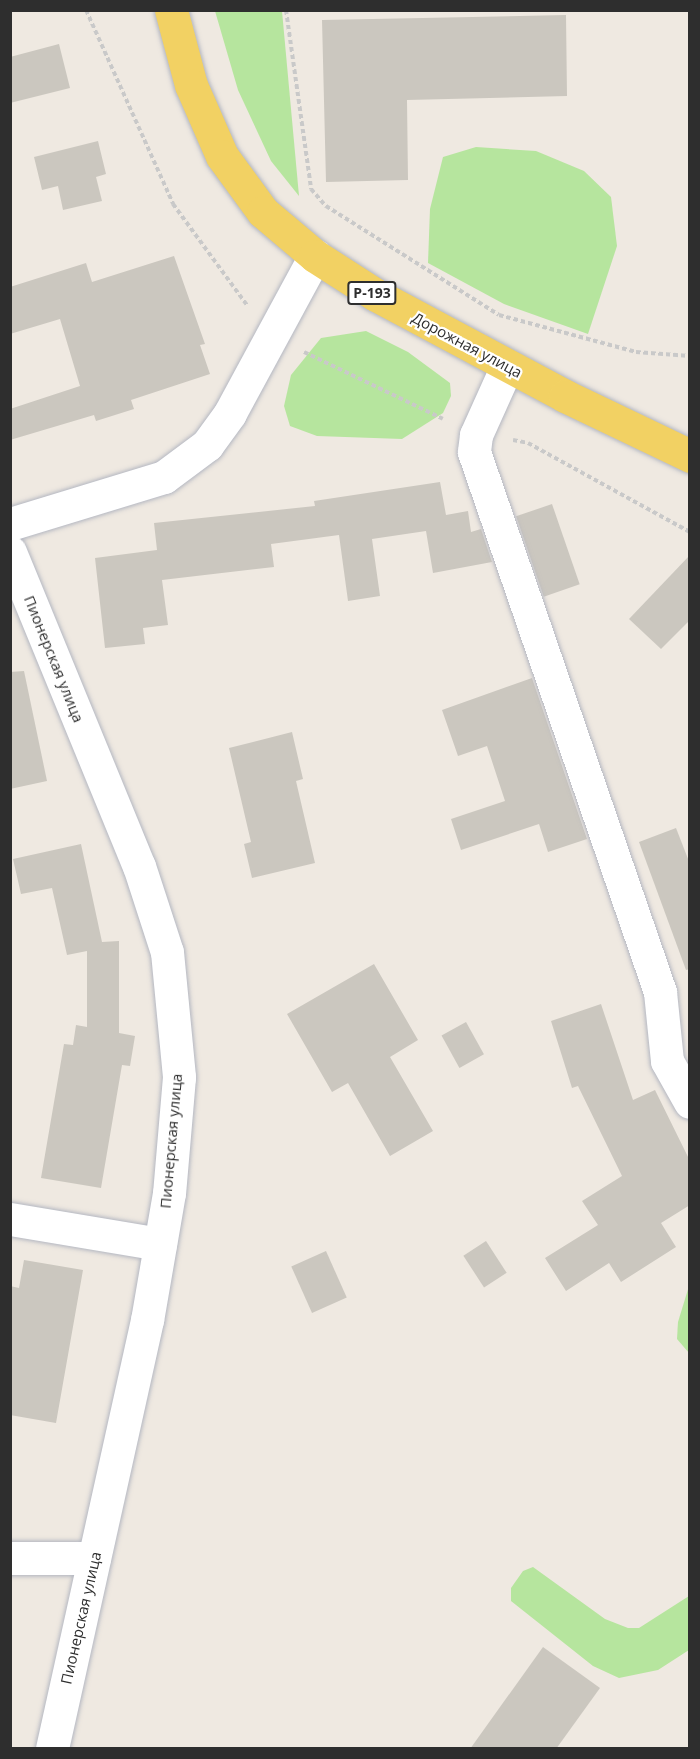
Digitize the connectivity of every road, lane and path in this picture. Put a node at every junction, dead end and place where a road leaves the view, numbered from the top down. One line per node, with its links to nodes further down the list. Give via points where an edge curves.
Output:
1 (286, 10): 4 (path, via 310,189 326,206 499,315 636,352)
2 (171, 12): 3 (main road, Дорожная улица / Р-193, via 192,86 222,156 263,212)
3 (315, 256): 5 (main road, Дорожная улица / Р-193, via 376,295); 7 (street, via 230,413 207,445 164,477)
4 (690, 356)
5 (507, 366): 6 (main road, Дорожная улица / Р-193); 9 (street, via 476,435 474,452 660,992 667,1061)
6 (690, 456)
7 (10, 524)
8 (10, 552): 11 (street, Пионерская улица, via 139,866 166,952 179,1077)
9 (690, 1102)
10 (10, 1219): 11 (street)
11 (160, 1244): 13 (street, Пионерская улица)
12 (10, 1558): 13 (street)
13 (94, 1558): 14 (street, Пионерская улица)
14 (52, 1749)

